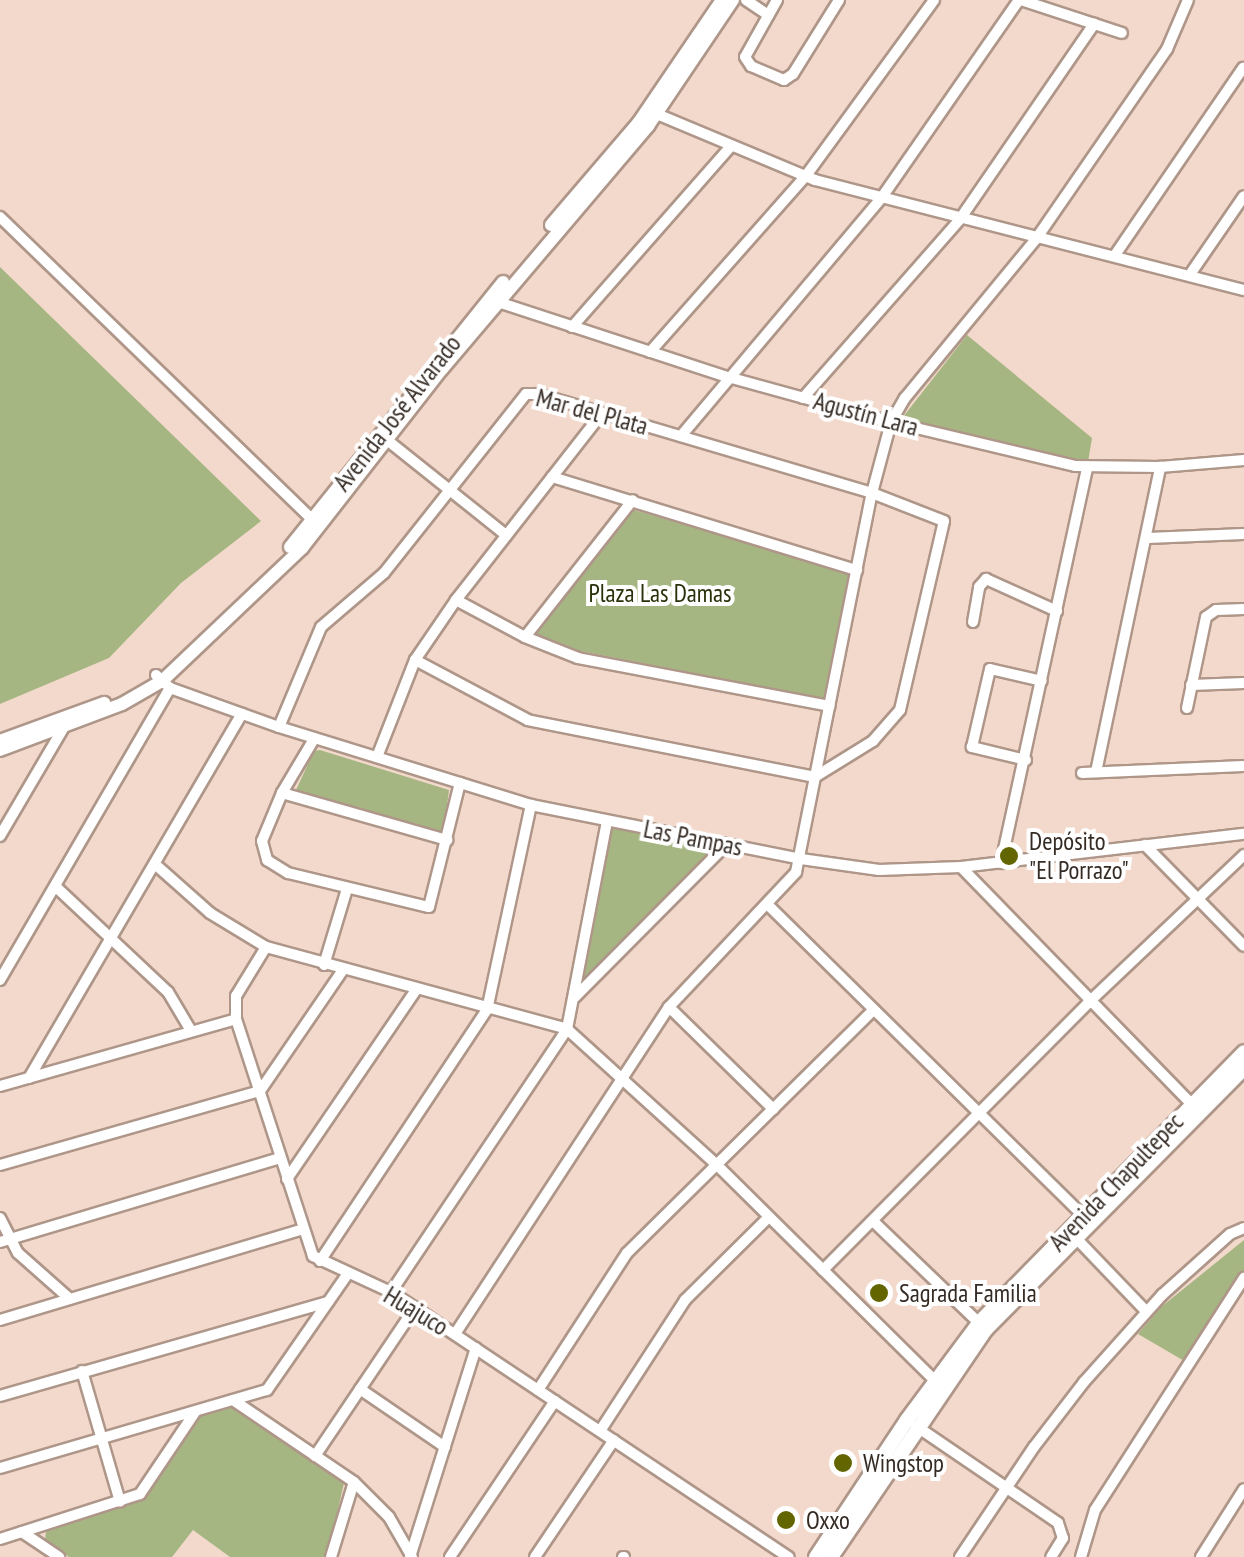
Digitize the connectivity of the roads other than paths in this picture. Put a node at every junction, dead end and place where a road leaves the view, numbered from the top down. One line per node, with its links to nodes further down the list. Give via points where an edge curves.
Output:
1 (722, 0): 25 (street, Avenida José Alvarado, via 639,122)
2 (733, 0): 14 (street, Avenida José Alvarado)
3 (746, 0): 9 (street)
4 (761, 0): 9 (street)
5 (839, 0): 9 (street, via 784,80 745,57)
6 (934, 0): 16 (street)
7 (1020, 0): 10 (street); 18 (street)
8 (1188, 0): 21 (street, via 1168,49)
9 (772, 8)
10 (1094, 24): 11 (street); 20 (street)
11 (1122, 33)
12 (1231, 64): 13 (street)
13 (1244, 68): 22 (street)
14 (657, 114): 15 (street); 25 (street, Avenida José Alvarado)
15 (731, 146): 16 (street); 26 (street)
16 (805, 176): 18 (street); 27 (street)
17 (1244, 196): 23 (street)
18 (882, 198): 20 (street); 28 (street)
19 (0, 217): 41 (street)
20 (960, 219): 21 (street); 29 (street)
21 (1036, 239): 22 (street); 31 (street)
22 (1115, 254): 23 (street)
23 (1191, 273): 24 (street)
24 (1244, 290)
25 (494, 299): 26 (street, Agustín Lara); 32 (street, Avenida José Alvarado)
26 (572, 328): 27 (street, Agustín Lara)
27 (650, 352): 28 (street, Agustín Lara)
28 (728, 377): 29 (street, Agustín Lara); 33 (street)
29 (803, 398): 31 (street, Agustín Lara)
30 (602, 413): 33 (street, Mar del Plata); 37 (street); 38 (street, Mar del Plata, via 526,394)
31 (891, 422): 36 (street, Agustín Lara); 39 (street)
32 (383, 436): 38 (street); 41 (street, Avenida José Alvarado)
33 (681, 436): 39 (street, Mar del Plata)
34 (1243, 458): 35 (street, Agustín Lara)
35 (1160, 467): 36 (street, Agustín Lara); 44 (street)
36 (1086, 468): 48 (street)
37 (552, 477): 40 (street); 43 (street)
38 (447, 490): 43 (street); 60 (street, Mar del Plata, via 384,573 321,627)
39 (872, 493): 45 (street); 69 (street, Mar del Plata, via 944,521 900,710 874,741)
40 (633, 500): 45 (street); 50 (street)
41 (317, 523): 52 (street, Avenida José Alvarado)
42 (1244, 534): 44 (street)
43 (506, 536): 46 (street)
44 (1147, 538): 67 (street)
45 (857, 570): 56 (street)
46 (456, 600): 50 (street); 51 (street)
47 (1244, 609): 55 (street, via 1206,617)
48 (1057, 611): 49 (street, via 986,580); 53 (street)
49 (974, 622)
50 (525, 637): 56 (street, via 578,658)
51 (415, 660): 64 (street); 69 (street, via 528,720)
52 (163, 681): 58 (street, Las Pampas); 59 (street, Avenida José Alvarado, via 122,704); 84 (street)
53 (1042, 681): 65 (street); 65 (street, via 990,669 972,747)
54 (1244, 683): 55 (street)
55 (1191, 685): 57 (street)
56 (829, 706): 69 (street)
57 (1187, 708)
58 (242, 714): 60 (street, Las Pampas); 82 (street)
59 (65, 722): 62 (street); 63 (street); 75 (street)
60 (279, 727): 61 (street, Las Pampas)
61 (314, 739): 64 (street, Las Pampas); 71 (street)
62 (0, 741)
63 (0, 750)
64 (377, 756): 70 (street, Las Pampas)
65 (1026, 760): 81 (street)
66 (1244, 766): 67 (street)
67 (1096, 772): 68 (street)
68 (1082, 774)
69 (815, 776): 80 (street)
70 (460, 783): 72 (street, Las Pampas); 76 (street)
71 (282, 792): 76 (street); 85 (street, via 262,854 288,873)
72 (532, 804): 73 (street, Las Pampas); 98 (street)
73 (607, 822): 77 (street, Las Pampas); 95 (street)
74 (1244, 834): 78 (street, Las Pampas)
75 (0, 836)
76 (447, 840): 85 (street, via 429,907)
77 (727, 844): 80 (street, Las Pampas); 95 (street)
78 (1145, 845): 81 (street, Las Pampas); 86 (street)
79 (1244, 856): 86 (street)
80 (801, 859): 83 (street, Las Pampas, via 879,870); 87 (street)
81 (1001, 863): 83 (street, Las Pampas)
82 (156, 865): 88 (street); 90 (street, via 210,913)
83 (961, 867): 96 (street)
84 (55, 886): 88 (street); 93 (street)
85 (347, 889): 91 (street)
86 (1198, 899): 89 (street); 96 (street)
87 (768, 905): 97 (street); 99 (street)
88 (111, 938): 101 (street, via 168,992); 106 (street)
89 (1244, 946)
90 (266, 947): 91 (street); 100 (street, via 240,988)
91 (324, 965): 92 (street)
92 (343, 970): 94 (street); 108 (street)
93 (0, 980)
94 (416, 990): 98 (street); 115 (street)
95 (574, 998): 102 (street)
96 (1088, 1003): 110 (street); 111 (street)
97 (669, 1007): 105 (street); 109 (street)
98 (487, 1010): 102 (street); 124 (street)
99 (873, 1010): 109 (street); 111 (street)
100 (236, 1018): 101 (street); 108 (street)
101 (190, 1029): 106 (street)
102 (566, 1029): 105 (street); 128 (street)
103 (1244, 1052): 110 (main road, Avenida Chapultepec)
104 (1244, 1068): 110 (main road)
105 (624, 1076): 114 (street); 135 (street)
106 (29, 1078): 107 (street)
107 (0, 1086)
108 (260, 1090): 112 (street); 113 (street)
109 (773, 1109): 114 (street)
110 (1196, 1109): 119 (main road, Avenida Chapultepec)
111 (979, 1115): 118 (street); 119 (street)
112 (280, 1158): 115 (street); 123 (street)
113 (0, 1164)
114 (717, 1165): 116 (street); 140 (street, via 627,1253)
115 (287, 1179): 121 (street)
116 (769, 1217): 125 (street); 146 (street, via 685,1300)
117 (0, 1218): 123 (street)
118 (873, 1220): 125 (street); 134 (street)
119 (1088, 1221): 122 (main road, Avenida Chapultepec)
120 (1244, 1228): 132 (street)
121 (303, 1229): 124 (street, via 309,1252); 129 (street)
122 (1073, 1235): 132 (street); 134 (main road, Avenida Chapultepec)
123 (4, 1241): 129 (street)
124 (320, 1262): 126 (street, Huajuco)
125 (823, 1270): 138 (street)
126 (348, 1275): 128 (street, Huajuco); 130 (street)
127 (1244, 1278): 168 (street, via 1095,1510)
128 (391, 1292): 131 (street, Huajuco)
129 (70, 1299): 133 (street)
130 (328, 1302): 137 (street); 142 (street, via 275,1384)
131 (415, 1308): 135 (street, Huajuco); 139 (street)
132 (1146, 1311): 153 (street)
133 (0, 1320)
134 (982, 1326): 138 (main road, Avenida Chapultepec)
135 (455, 1334): 136 (street, Huajuco)
136 (476, 1348): 140 (street, Huajuco); 149 (street)
137 (82, 1371): 141 (street); 147 (street)
138 (938, 1384): 145 (main road, Avenida Chapultepec)
139 (360, 1389): 149 (street); 150 (street)
140 (538, 1390): 143 (street, Huajuco)
141 (0, 1396)
142 (233, 1400): 144 (street); 150 (street)
143 (555, 1401): 146 (street, Huajuco); 161 (street)
144 (196, 1411): 147 (street); 155 (street, via 146,1489)
145 (912, 1424): 153 (street); 164 (main road, Avenida Chapultepec); 165 (main road)
146 (600, 1431): 148 (street, Huajuco)
147 (99, 1437): 151 (street); 155 (street)
148 (614, 1440): 162 (street); 163 (street, Huajuco)
149 (444, 1447): 158 (street)
150 (315, 1456): 152 (street)
151 (0, 1468)
152 (354, 1482): 158 (street, via 389,1516); 160 (street)
153 (1007, 1486): 166 (street); 167 (street, via 1058,1523 1063,1533)
154 (1244, 1489): 169 (street)
155 (120, 1502): 156 (street)
156 (22, 1532): 157 (street); 159 (street)
157 (0, 1539)
158 (411, 1556)
159 (60, 1557)
160 (331, 1557)
161 (450, 1557)
162 (536, 1557)
163 (790, 1557)
164 (816, 1557)
165 (831, 1557)
166 (960, 1557)
167 (1051, 1557)
168 (1081, 1557)
169 (1201, 1557)

